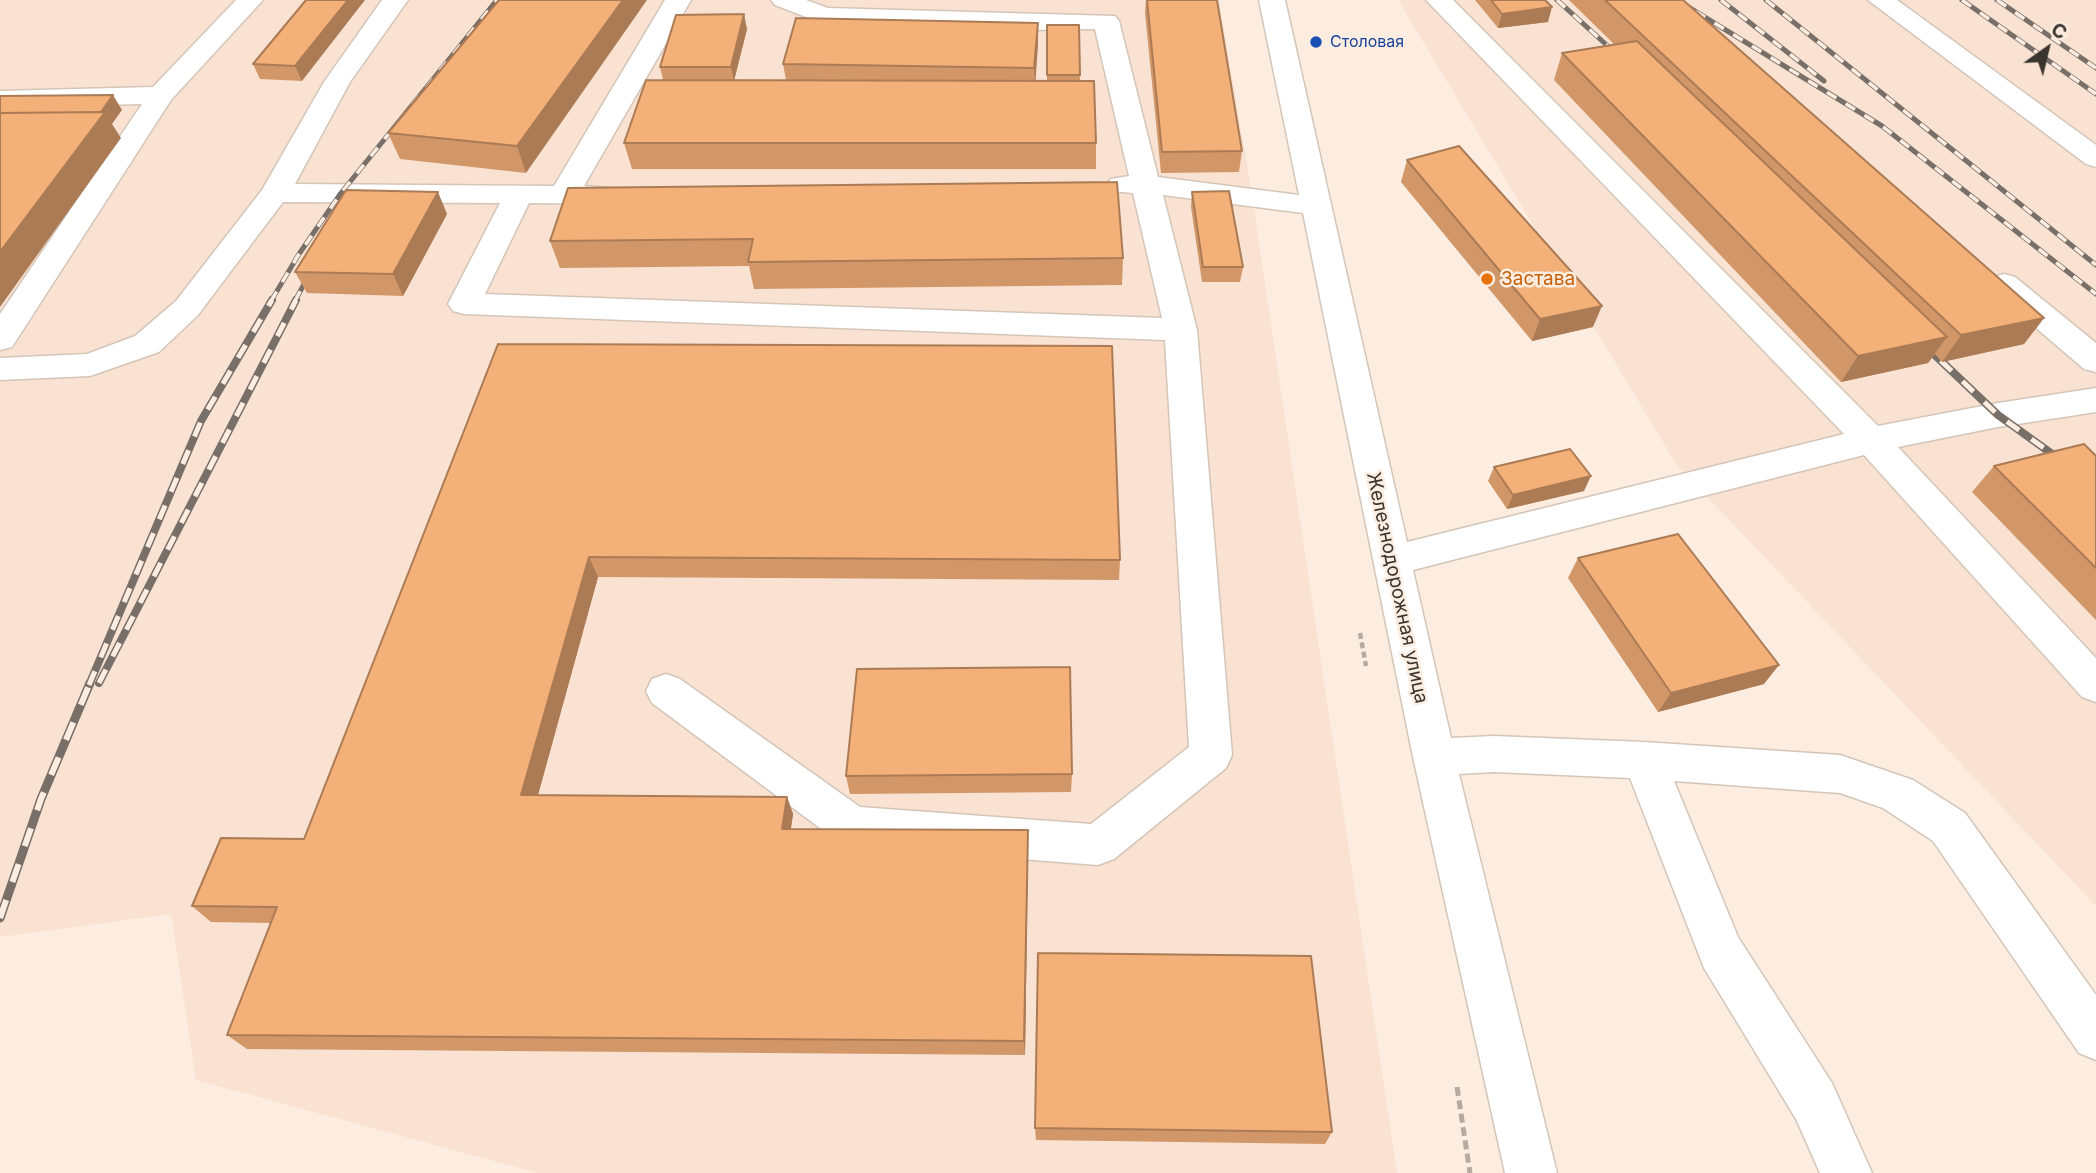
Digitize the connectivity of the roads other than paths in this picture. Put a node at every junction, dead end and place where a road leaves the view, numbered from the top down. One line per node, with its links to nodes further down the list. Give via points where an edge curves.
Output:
1 (250, 0): 8 (street)
2 (395, 0): 13 (street, via 337,82)
3 (678, 0): 16 (street)
4 (784, 0): 11 (street, via 824,16 1106,20)
5 (1272, 0): 17 (street, Железнодорожная улица)
6 (1439, 0): 24 (street)
7 (1881, 0): 10 (street)
8 (161, 95): 9 (street); 20 (street)
9 (0, 99)
10 (2096, 158)
11 (1144, 184): 12 (street); 17 (street); 19 (street)
12 (1089, 186)
13 (275, 192): 15 (street); 22 (street, via 187,309 147,344 90,365)
14 (646, 195): 16 (street)
15 (518, 196): 16 (street); 19 (street, via 464,304)
16 (563, 196)
17 (1316, 206): 25 (street, Железнодорожная улица)
18 (1980, 264): 21 (street)
19 (1181, 330): 27 (street, via 1211,755 1098,845 852,826)
20 (0, 339)
21 (2096, 362)
22 (0, 369)
23 (2096, 400): 24 (street)
24 (1871, 440): 25 (street); 26 (street)
25 (1391, 561): 28 (street, Железнодорожная улица)
26 (2096, 685)
27 (666, 691)
28 (1434, 757): 29 (street, via 1494,754); 31 (street, Железнодорожная улица)
29 (1644, 760): 30 (street, via 1840,774 1898,794 1949,827); 32 (street, via 1721,951 1814,1101)
30 (2096, 1036)
31 (1531, 1173)
32 (1846, 1173)

